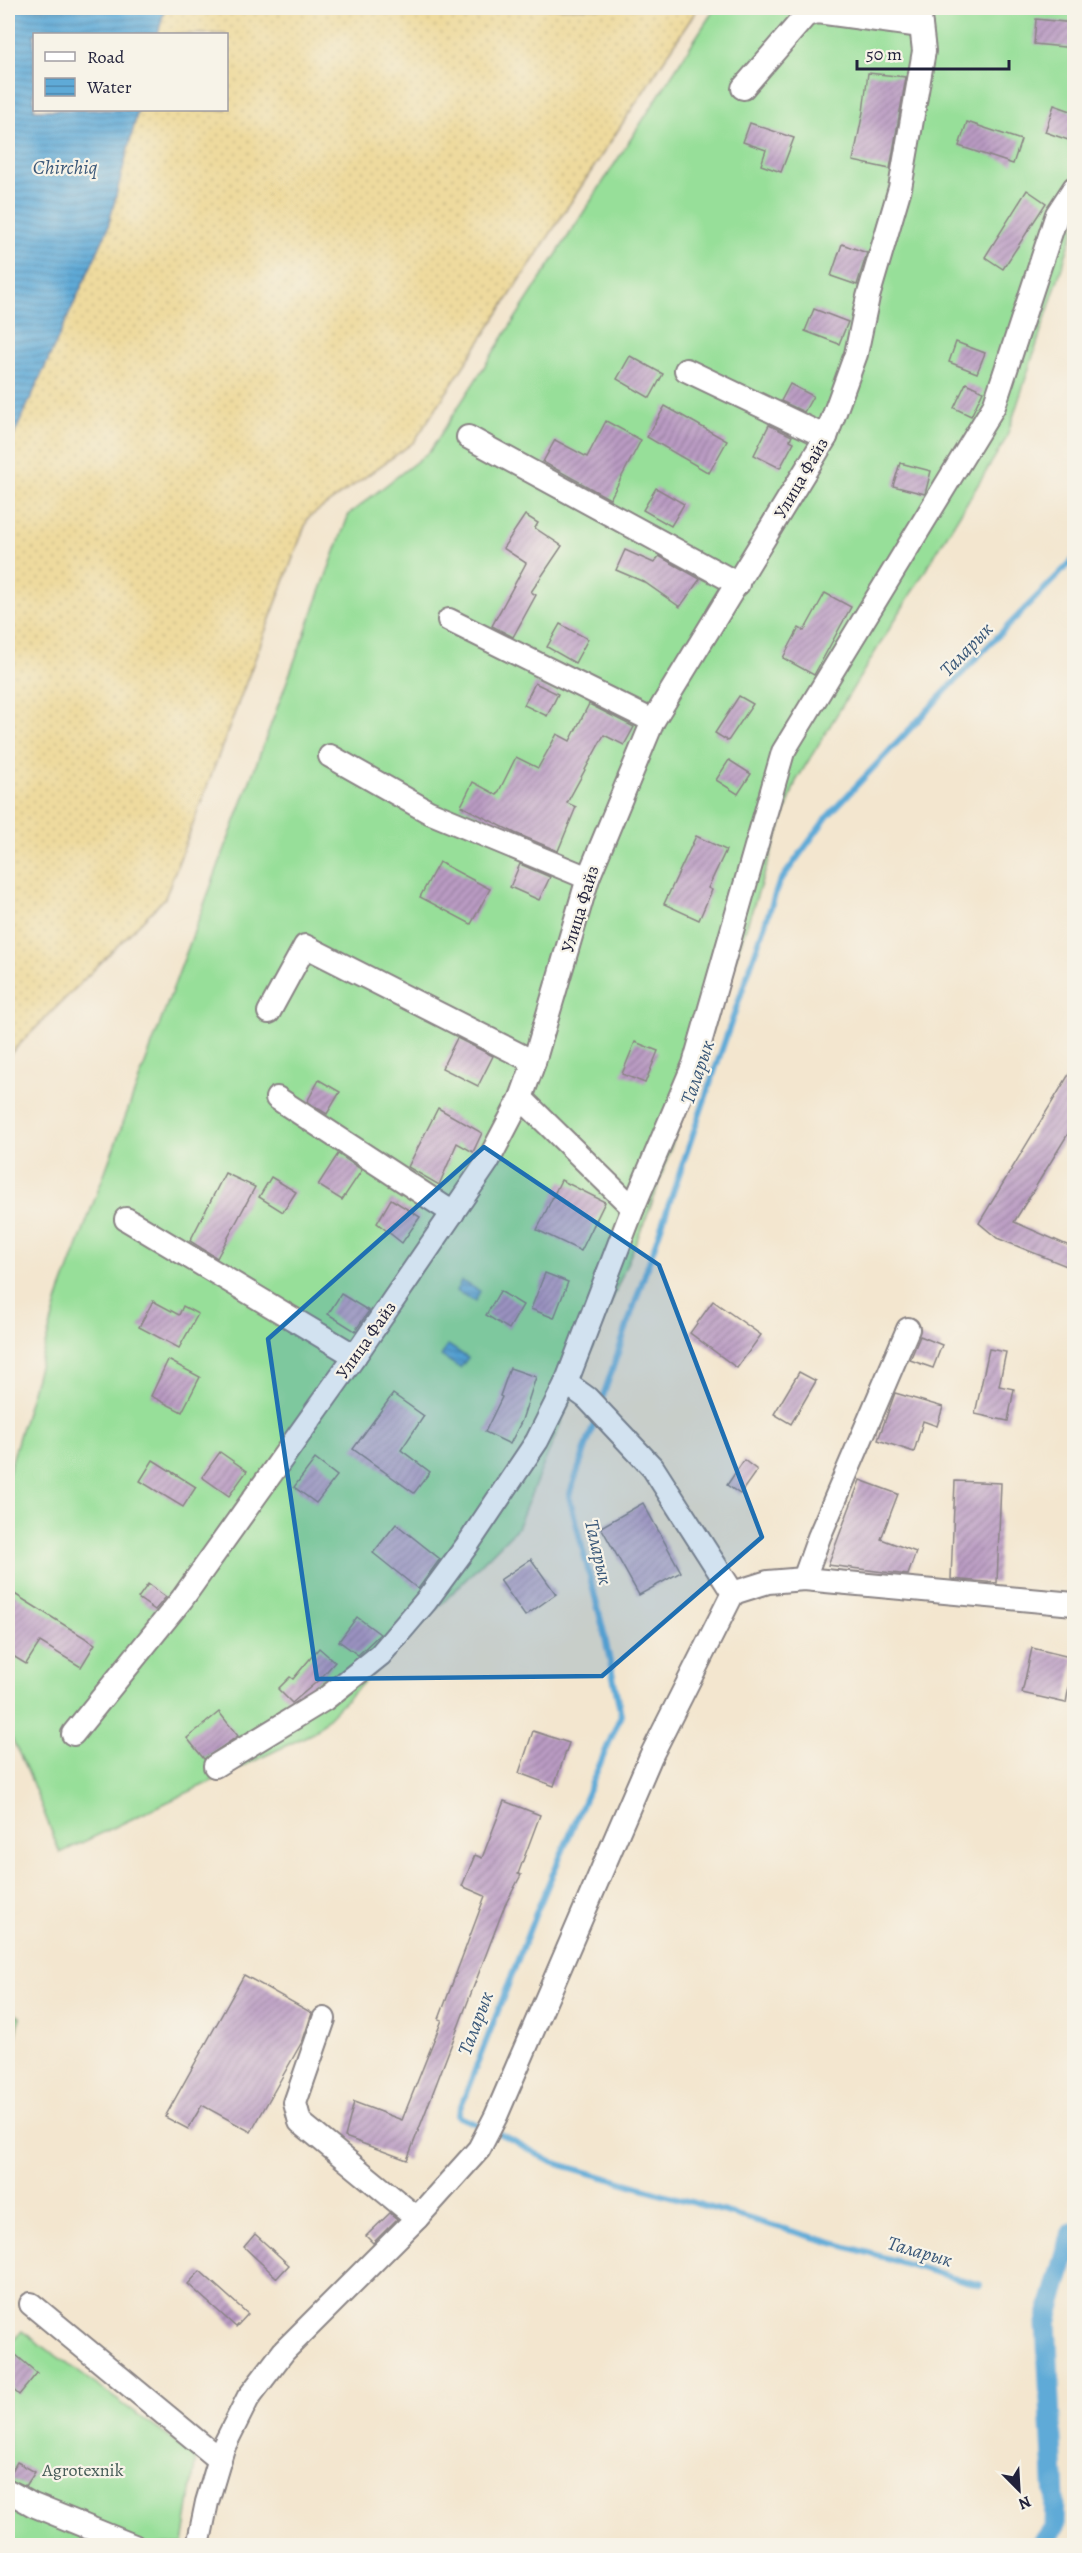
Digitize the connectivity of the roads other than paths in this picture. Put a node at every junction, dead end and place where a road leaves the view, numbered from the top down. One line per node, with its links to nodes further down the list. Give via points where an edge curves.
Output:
1 (920, 17): 2 (street, via 818,12 806,15); 6 (street, Улица Файз, via 924,51 900,188 868,297 856,354)
2 (743, 88)
3 (1074, 188): 16 (street, via 1057,214 993,406 783,752 694,1064)
4 (686, 370): 6 (street)
5 (468, 437): 7 (street)
6 (826, 437): 7 (street, Улица Файз)
7 (738, 584): 9 (street, Улица Файз)
8 (449, 620): 9 (street)
9 (653, 721): 11 (street, Улица Файз)
10 (330, 756): 11 (street, via 429,812)
11 (588, 878): 13 (street, Улица Файз)
12 (269, 1012): 13 (street, via 305,946)
13 (534, 1062): 15 (street, Улица Файз)
14 (277, 1098): 17 (street)
15 (521, 1098): 16 (street); 17 (street, Улица Файз, via 489,1161)
16 (633, 1208): 21 (street)
17 (453, 1213): 20 (street, Улица Файз)
18 (126, 1219): 20 (street)
19 (908, 1329): 22 (street)
20 (355, 1356): 25 (street, Улица Файз, via 182,1599)
21 (566, 1383): 23 (street, via 587,1398 653,1468); 26 (street, via 537,1441 468,1544 380,1655 325,1699)
22 (804, 1579): 23 (street, via 768,1582); 24 (street)
23 (733, 1593): 28 (street, via 651,1756 496,2116 479,2148)
24 (1074, 1604)
25 (73, 1734)
26 (215, 1766)
27 (324, 2019): 28 (street, via 295,2103 300,2122)
28 (417, 2218): 30 (street, via 271,2366 238,2415)
29 (31, 2304): 30 (street)
30 (220, 2460): 33 (street)
31 (8, 2491): 32 (street)
32 (134, 2546)
33 (198, 2546)

